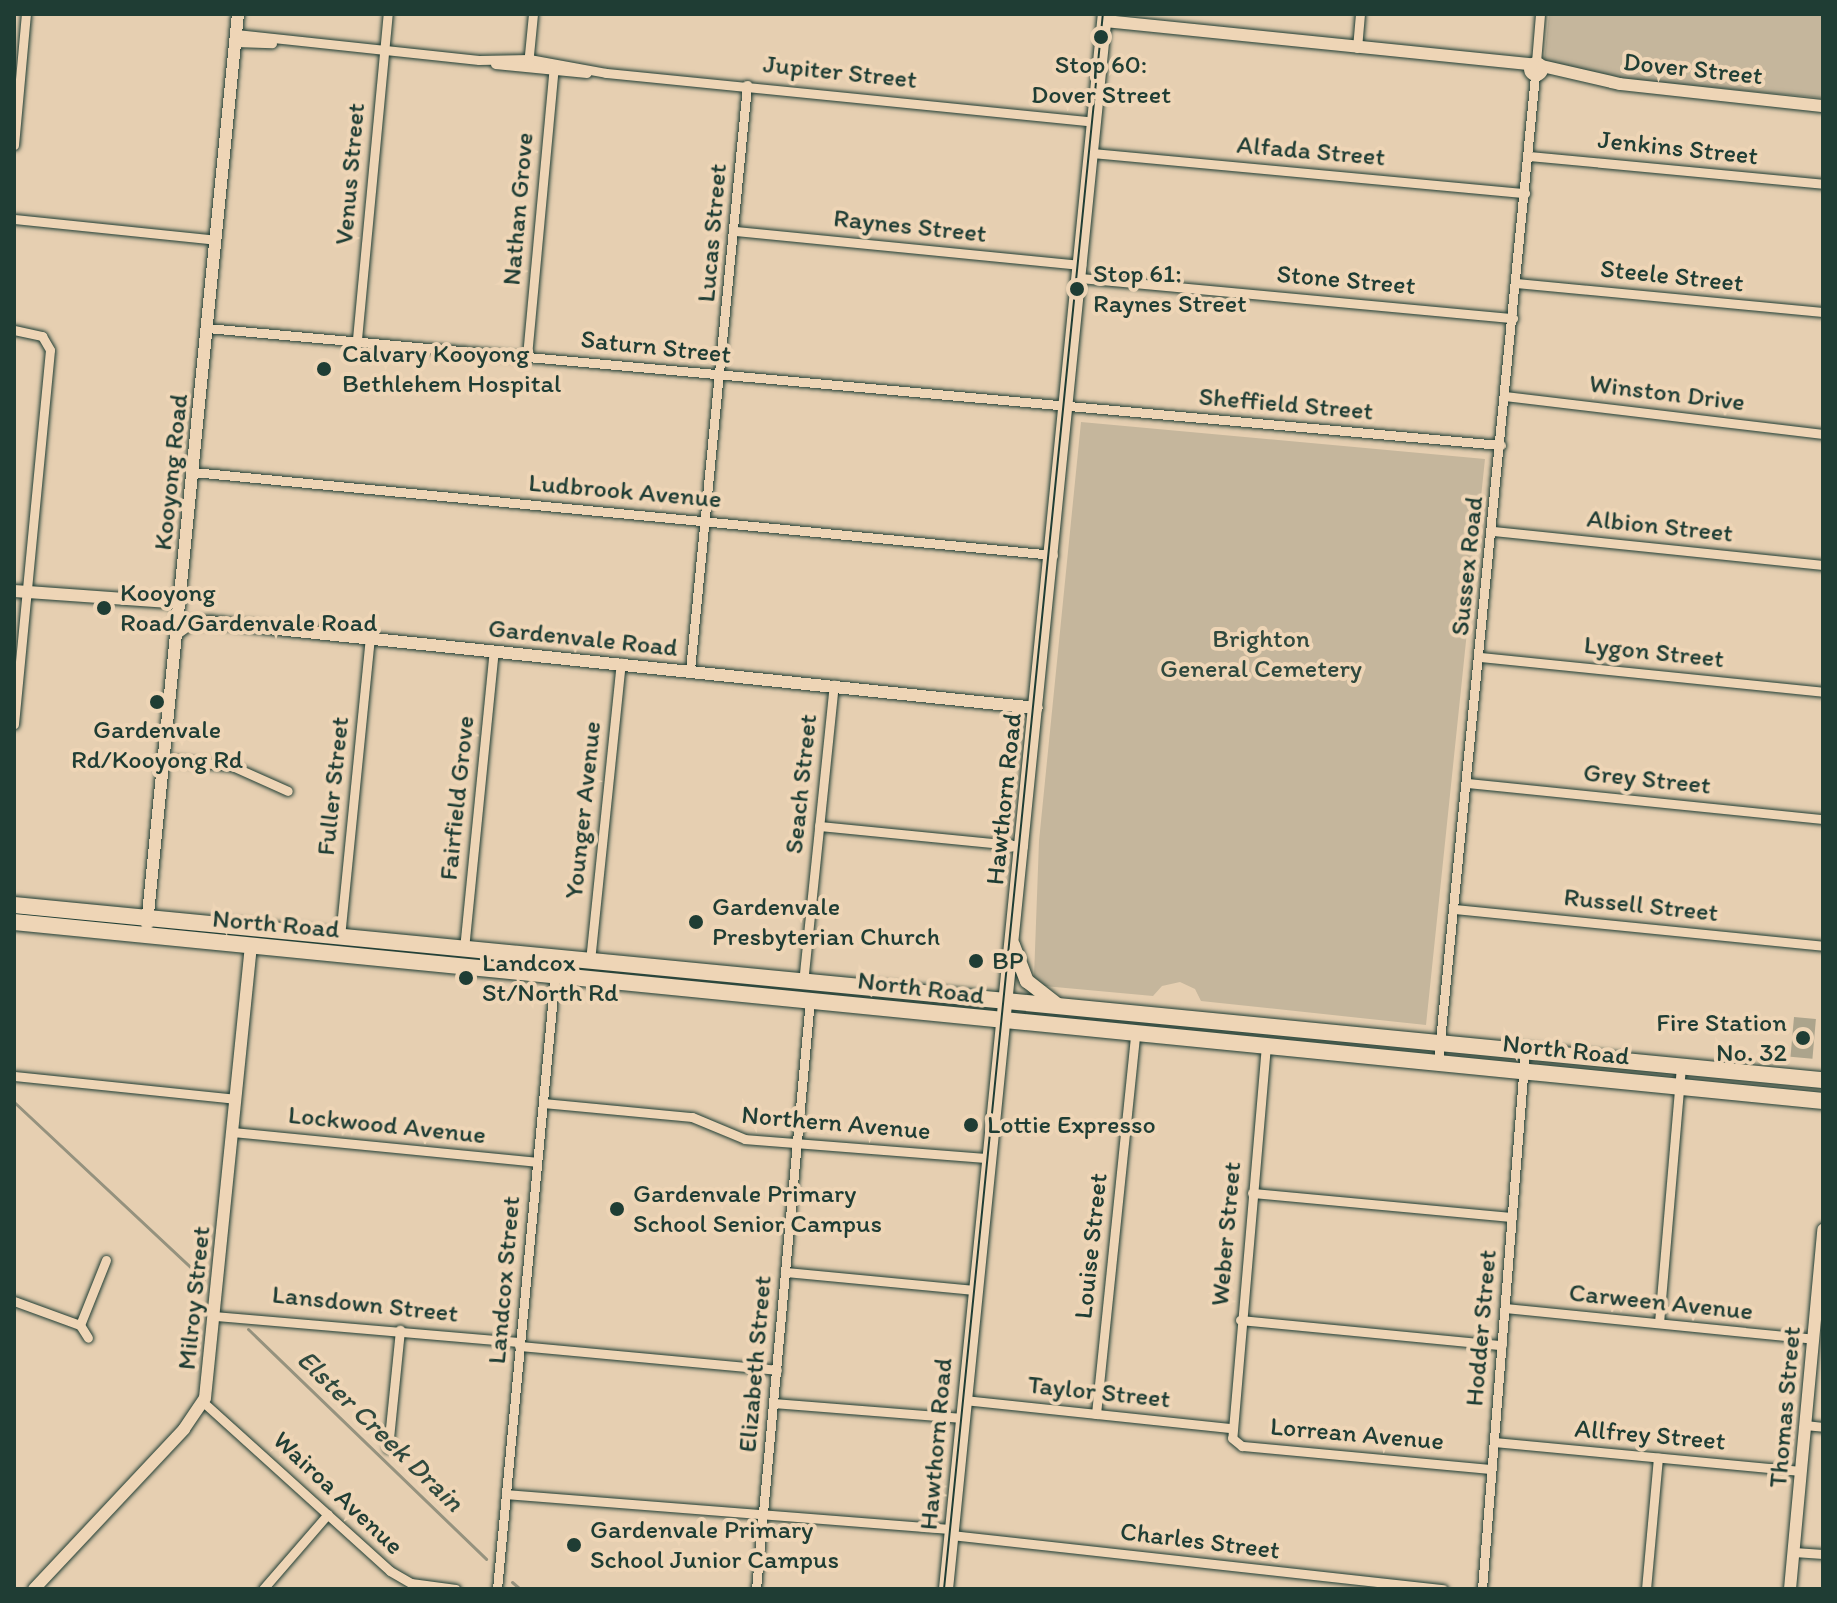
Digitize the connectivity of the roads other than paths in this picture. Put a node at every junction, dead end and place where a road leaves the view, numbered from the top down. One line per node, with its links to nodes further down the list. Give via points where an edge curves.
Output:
1 (26, 14): 17 (street)
2 (238, 14): 8 (street, Kooyong Road)
3 (388, 14): 10 (street, Venus Street)
4 (533, 14): 11 (street)
5 (1360, 14): 9 (street)
6 (1540, 14): 12 (street, Sussex Road)
7 (1105, 17): 9 (street, Dover Street); 16 (main road, Hawthorn Road)
8 (236, 38): 10 (street, Jupiter Street); 24 (street, Kooyong Road)
9 (1357, 48): 12 (street, Dover Street)
10 (384, 51): 11 (street, Jupiter Street); 31 (street, Venus Street)
11 (528, 64): 13 (street, Jupiter Street)
12 (1536, 69): 15 (street, Dover Street); 19 (street, Sussex Road)
13 (554, 70): 14 (street, Jupiter Street); 32 (street, Nathan Grove)
14 (747, 85): 16 (street, Jupiter Street); 23 (street, Lucas Street)
15 (1823, 106)
16 (1095, 119): 18 (main road, Hawthorn Road)
17 (14, 145)
18 (1092, 153): 21 (street, Alfada Street); 25 (main road, Hawthorn Road)
19 (1529, 156): 20 (street, Jenkins Street); 21 (street, Sussex Road)
20 (1823, 184)
21 (1525, 193): 26 (street, Sussex Road)
22 (14, 219): 24 (street)
23 (735, 231): 25 (street, Raynes Street); 33 (street, Lucas Street)
24 (216, 237): 29 (street, Kooyong Road)
25 (1081, 272): 28 (street, Stone Street); 35 (main road, Hawthorn Road)
26 (1516, 283): 27 (street, Steele Street); 28 (street, Sussex Road)
27 (1823, 312)
28 (1513, 318): 34 (street, Sussex Road)
29 (208, 324): 31 (street, Saturn Street); 38 (street, Kooyong Road)
30 (14, 330): 43 (street, via 46,339 50,357)
31 (357, 339): 32 (street, Saturn Street)
32 (527, 356): 33 (street, Saturn Street)
33 (721, 376): 35 (street, Saturn Street); 39 (street, Lucas Street)
34 (1505, 396): 36 (street, Winston Drive); 37 (street, Sussex Road)
35 (1068, 408): 37 (street, Sheffield Street); 41 (main road, Hawthorn Road)
36 (1823, 434)
37 (1501, 445): 40 (street, Sussex Road)
38 (193, 472): 39 (street, Ludbrook Avenue); 44 (street, Kooyong Road)
39 (706, 521): 41 (street, Ludbrook Avenue); 50 (street, Lucas Street)
40 (1493, 531): 42 (street, Albion Street); 48 (street, Sussex Road)
41 (1053, 555): 53 (main road, Hawthorn Road)
42 (1823, 565)
43 (21, 591): 44 (street); 54 (street)
44 (180, 607): 45 (street, Kooyong Road)
45 (177, 633): 46 (street, Gardenvale Road, via 191,623 210,622); 55 (street, Kooyong Road)
46 (370, 638): 47 (street, Gardenvale Road); 65 (street, Fuller Street)
47 (494, 651): 49 (street, Gardenvale Road); 69 (street, Fairfield Grove)
48 (1480, 657): 52 (street, Lygon Street); 56 (street, Sussex Road)
49 (621, 663): 50 (street, Gardenvale Road); 71 (street, Younger Avenue)
50 (690, 670): 51 (street, Gardenvale Road)
51 (834, 685): 53 (street, Gardenvale Road); 59 (street, Seach Street)
52 (1823, 692)
53 (1037, 704): 60 (main road, Hawthorn Road)
54 (14, 724)
55 (164, 759): 57 (street, via 232,766); 64 (street, Kooyong Road)
56 (1467, 783): 58 (street, Grey Street); 62 (street, Sussex Road)
57 (288, 791)
58 (1823, 819)
59 (819, 826): 60 (street); 73 (street, Seach Street)
60 (1023, 846): 66 (main road, Hawthorn Road)
61 (14, 905): 64 (highway, North Road)
62 (1454, 909): 68 (street, Russell Street); 81 (street, Sussex Road)
63 (14, 922): 64 (highway, North Road)
64 (147, 927): 65 (highway, North Road); 67 (highway, North Road)
65 (340, 937): 70 (highway, North Road)
66 (1013, 944): 76 (main road, Hawthorn Road); 77 (main road, via 1027,981)
67 (251, 945): 70 (highway, North Road); 92 (street, Milroy Street)
68 (1823, 946)
69 (464, 949): 70 (highway, North Road); 71 (highway, North Road)
70 (402, 951): 72 (highway, North Road)
71 (590, 961): 73 (highway, North Road)
72 (555, 974): 75 (highway, North Road); 94 (street, Landcox Street)
73 (803, 983): 74 (highway, North Road)
74 (946, 994): 76 (highway, North Road); 78 (highway)
75 (810, 999): 78 (highway, North Road); 96 (street, Elizabeth Street)
76 (1007, 1000): 77 (highway, North Road); 79 (main road, Hawthorn Road)
77 (1058, 1005): 81 (highway, North Road)
78 (944, 1015): 79 (highway, North Road)
79 (1002, 1021): 80 (highway, North Road); 97 (main road, Hawthorn Road)
80 (1135, 1034): 82 (highway, North Road); 120 (street, Louise Street)
81 (1440, 1043): 83 (highway, North Road); 84 (street, Sussex Road)
82 (1266, 1045): 84 (highway, North Road); 99 (street, Weber Street)
83 (1525, 1051): 85 (highway, North Road); 86 (street, Hodder Street)
84 (1438, 1061): 86 (highway, North Road)
85 (1681, 1067): 87 (highway, North Road); 90 (street)
86 (1524, 1070): 90 (highway, North Road); 100 (street, Hodder Street)
87 (1753, 1073): 89 (highway, North Road); 91 (highway)
88 (14, 1076): 92 (street)
89 (1823, 1080)
90 (1679, 1087): 91 (highway, North Road); 109 (street)
91 (1751, 1093): 93 (highway, North Road)
92 (235, 1099): 95 (street, Milroy Street)
93 (1823, 1101)
94 (543, 1103): 96 (street, Northern Avenue, via 692,1117 736,1138); 98 (street, Landcox Street)
95 (232, 1132): 98 (street, Lockwood Avenue); 107 (street, Milroy Street)
96 (797, 1142): 97 (street, Northern Avenue); 103 (street, Elizabeth Street)
97 (987, 1158): 104 (main road, Hawthorn Road)
98 (537, 1162): 113 (street, Landcox Street)
99 (1252, 1193): 100 (street); 108 (street, Weber Street)
100 (1512, 1217): 106 (street, Hodder Street)
101 (1823, 1230): 115 (street, Thomas Street)
102 (106, 1260): 110 (street)
103 (785, 1272): 104 (street); 116 (street, Elizabeth Street)
104 (975, 1290): 117 (main road, Hawthorn Road)
105 (14, 1301): 110 (street)
106 (1505, 1308): 109 (street, Carween Avenue); 114 (street, Hodder Street)
107 (216, 1311): 111 (street, Lansdown Street); 118 (street, Milroy Street)
108 (1240, 1320): 114 (street); 124 (street, Weber Street)
109 (1659, 1323): 115 (street, Carween Avenue)
110 (80, 1325): 112 (street)
111 (400, 1330): 113 (street, Lansdown Street); 126 (street)
112 (88, 1338)
113 (520, 1344): 116 (street, Lansdown Street); 130 (street, Landcox Street)
114 (1502, 1345): 125 (street, Hodder Street)
115 (1816, 1347): 122 (street, Thomas Street)
116 (777, 1370): 119 (street, Elizabeth Street)
117 (964, 1400): 120 (street, Taylor Street); 121 (main road, Hawthorn Road)
118 (203, 1402): 131 (street, Wairoa Avenue); 136 (street, Milroy Street)
119 (773, 1403): 121 (street); 132 (street, Elizabeth Street)
120 (1096, 1414): 124 (street, Taylor Street)
121 (962, 1418): 133 (main road, Hawthorn Road)
122 (1805, 1425): 123 (street); 129 (street, Thomas Street)
123 (1823, 1427)
124 (1230, 1428): 128 (street, Lorrean Avenue, via 1242,1446)
125 (1494, 1442): 127 (street, Allfrey Street); 128 (street, Hodder Street)
126 (388, 1448)
127 (1658, 1458): 129 (street, Allfrey Street); 144 (street)
128 (1491, 1469): 143 (street, Hodder Street)
129 (1801, 1471): 134 (street, Thomas Street)
130 (506, 1494): 132 (street, Charles Street); 139 (street, Landcox Street)
131 (328, 1514): 137 (street); 138 (street, Wairoa Avenue, via 398,1577)
132 (763, 1515): 133 (street, Charles Street); 140 (street, Elizabeth Street)
133 (951, 1532): 141 (main road, Hawthorn Road); 142 (street, Charles Street)
134 (1794, 1552): 135 (street); 145 (street, Thomas Street)
135 (1823, 1554)
136 (34, 1589)
137 (263, 1589)
138 (456, 1589)
139 (497, 1589)
140 (756, 1589)
141 (946, 1589)
142 (1443, 1589)
143 (1482, 1589)
144 (1646, 1589)
145 (1790, 1589)

